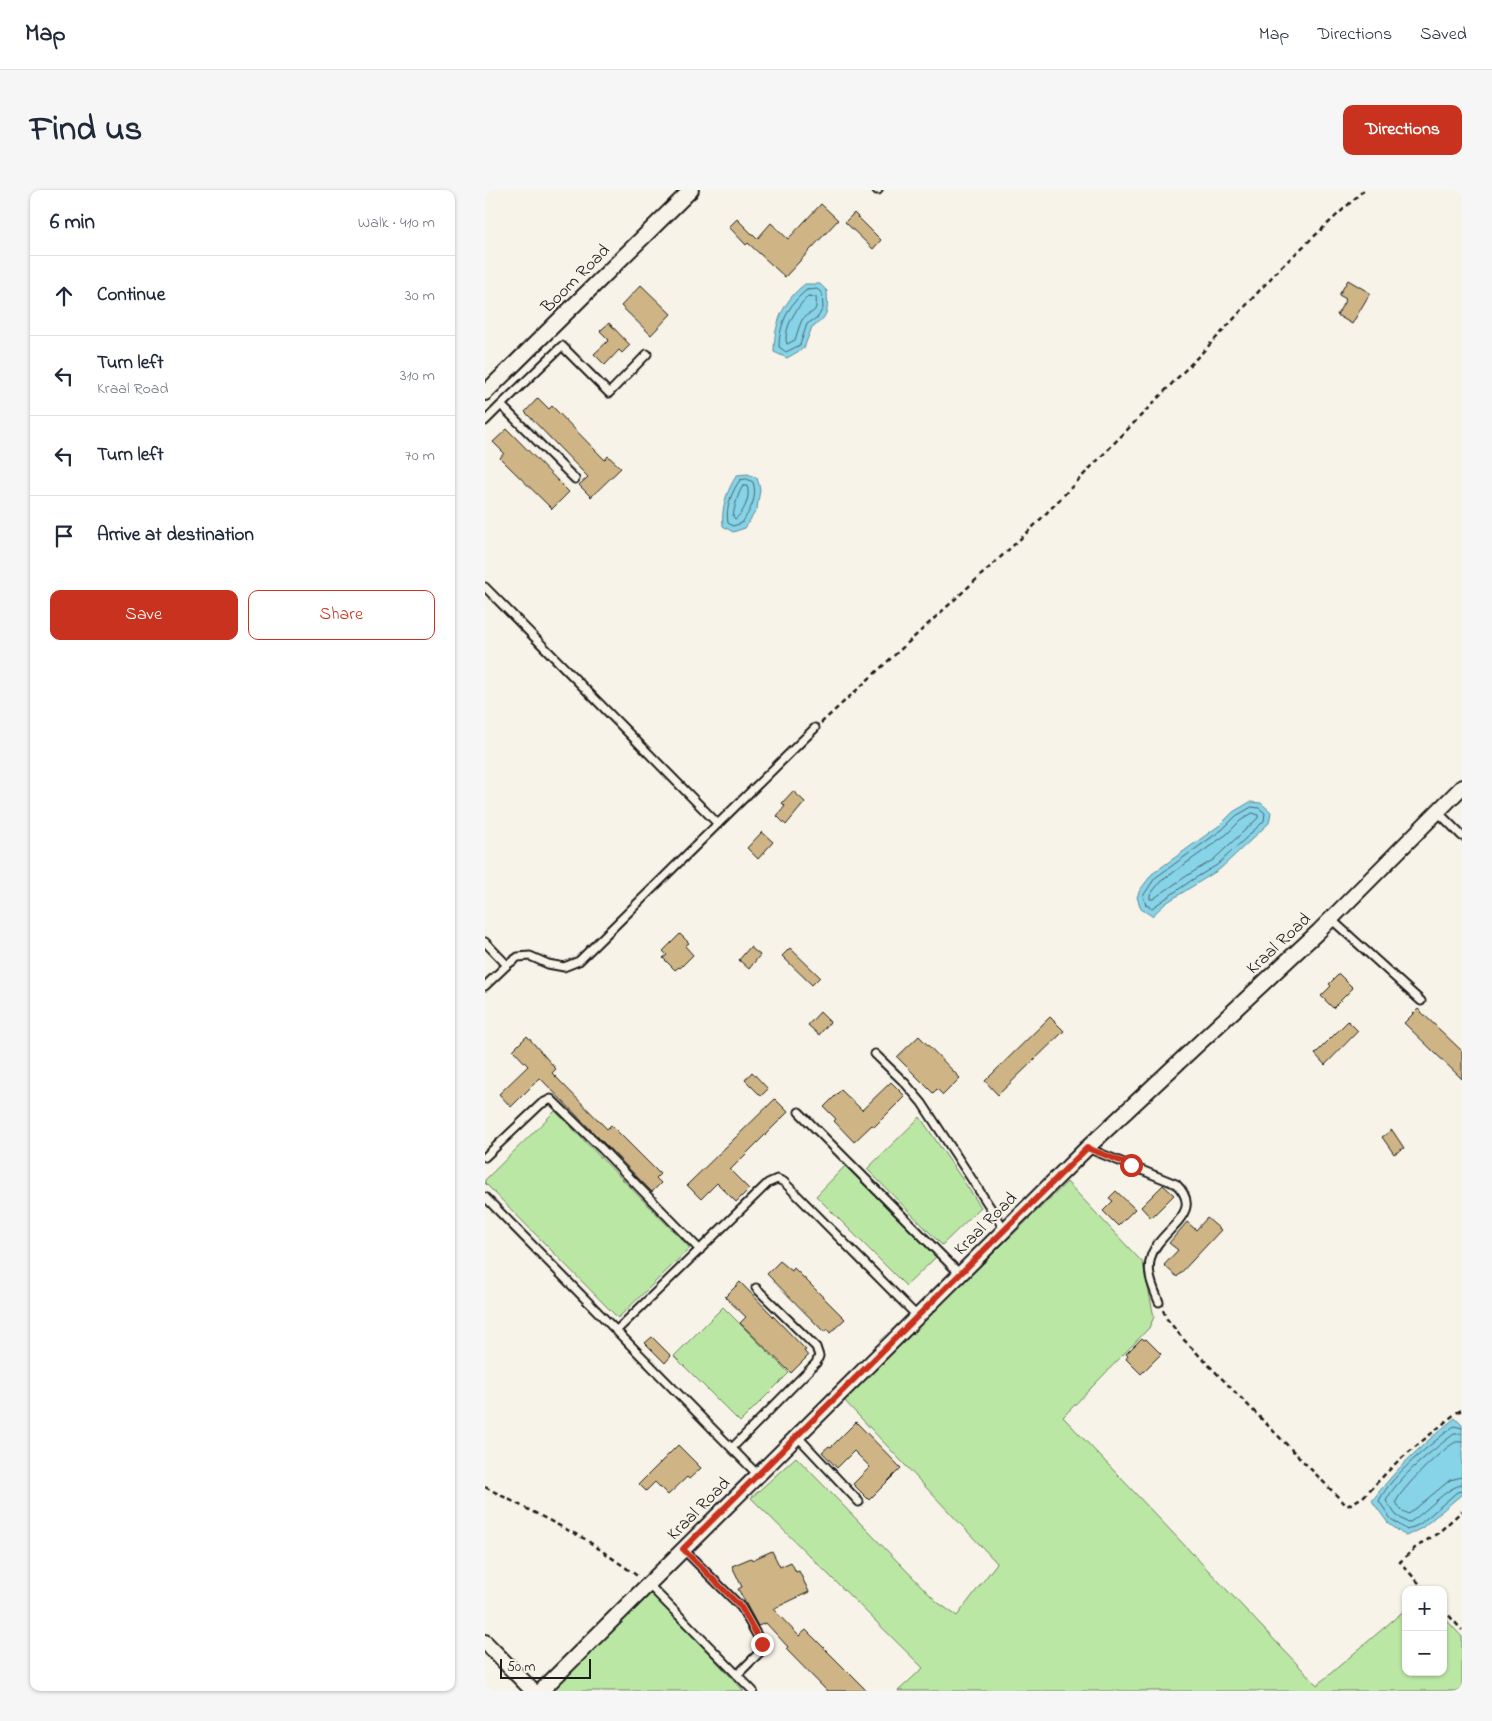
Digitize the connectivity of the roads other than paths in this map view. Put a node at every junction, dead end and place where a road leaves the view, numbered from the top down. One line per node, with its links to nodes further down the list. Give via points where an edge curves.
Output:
1 (691, 190): 3 (street, Boom Road)
2 (647, 354): 4 (lane, via 609,393 562,346)
3 (485, 393)
4 (501, 406): 5 (lane); 6 (lane)
5 (485, 421)
6 (575, 479)
7 (485, 587): 11 (lane)
8 (815, 728): 11 (lane)
9 (1462, 787): 10 (street, Kraal Road)
10 (1438, 812): 12 (lane); 13 (street, Kraal Road)
11 (718, 824): 15 (lane, via 579,961 564,967 530,956 518,957)
12 (1462, 836)
13 (1331, 919): 17 (lane); 20 (street, Kraal Road)
14 (485, 942): 15 (lane)
15 (507, 964): 16 (lane)
16 (485, 986)
17 (1421, 1002)
18 (875, 1054): 23 (lane, via 922,1102)
19 (799, 1112): 25 (lane)
20 (1087, 1148): 23 (street, Kraal Road); 27 (lane, via 1175,1184 1187,1199 1186,1209 1151,1256 1151,1283)
21 (486, 1154): 24 (lane, via 541,1104 551,1100)
22 (485, 1197): 29 (lane)
23 (1005, 1230): 25 (street, Kraal Road)
24 (700, 1250): 28 (lane, via 768,1183 777,1179 784,1182); 29 (lane)
25 (960, 1274): 28 (street, Kraal Road)
26 (756, 1288): 31 (lane, via 816,1347 819,1356 816,1363)
27 (1159, 1302)
28 (918, 1316): 30 (street, Kraal Road)
29 (616, 1330): 31 (lane)
30 (797, 1436): 32 (street, Kraal Road); 33 (lane)
31 (732, 1448): 32 (lane)
32 (758, 1475): 34 (street, Kraal Road)
33 (859, 1502)
34 (683, 1549): 35 (street, Kraal Road); 37 (lane, via 741,1607 762,1644 761,1651)
35 (649, 1584): 37 (lane); 39 (street, Kraal Road)
36 (485, 1642): 38 (street)
37 (737, 1675): 40 (lane)
38 (533, 1691)
39 (541, 1691)
40 (753, 1691)

